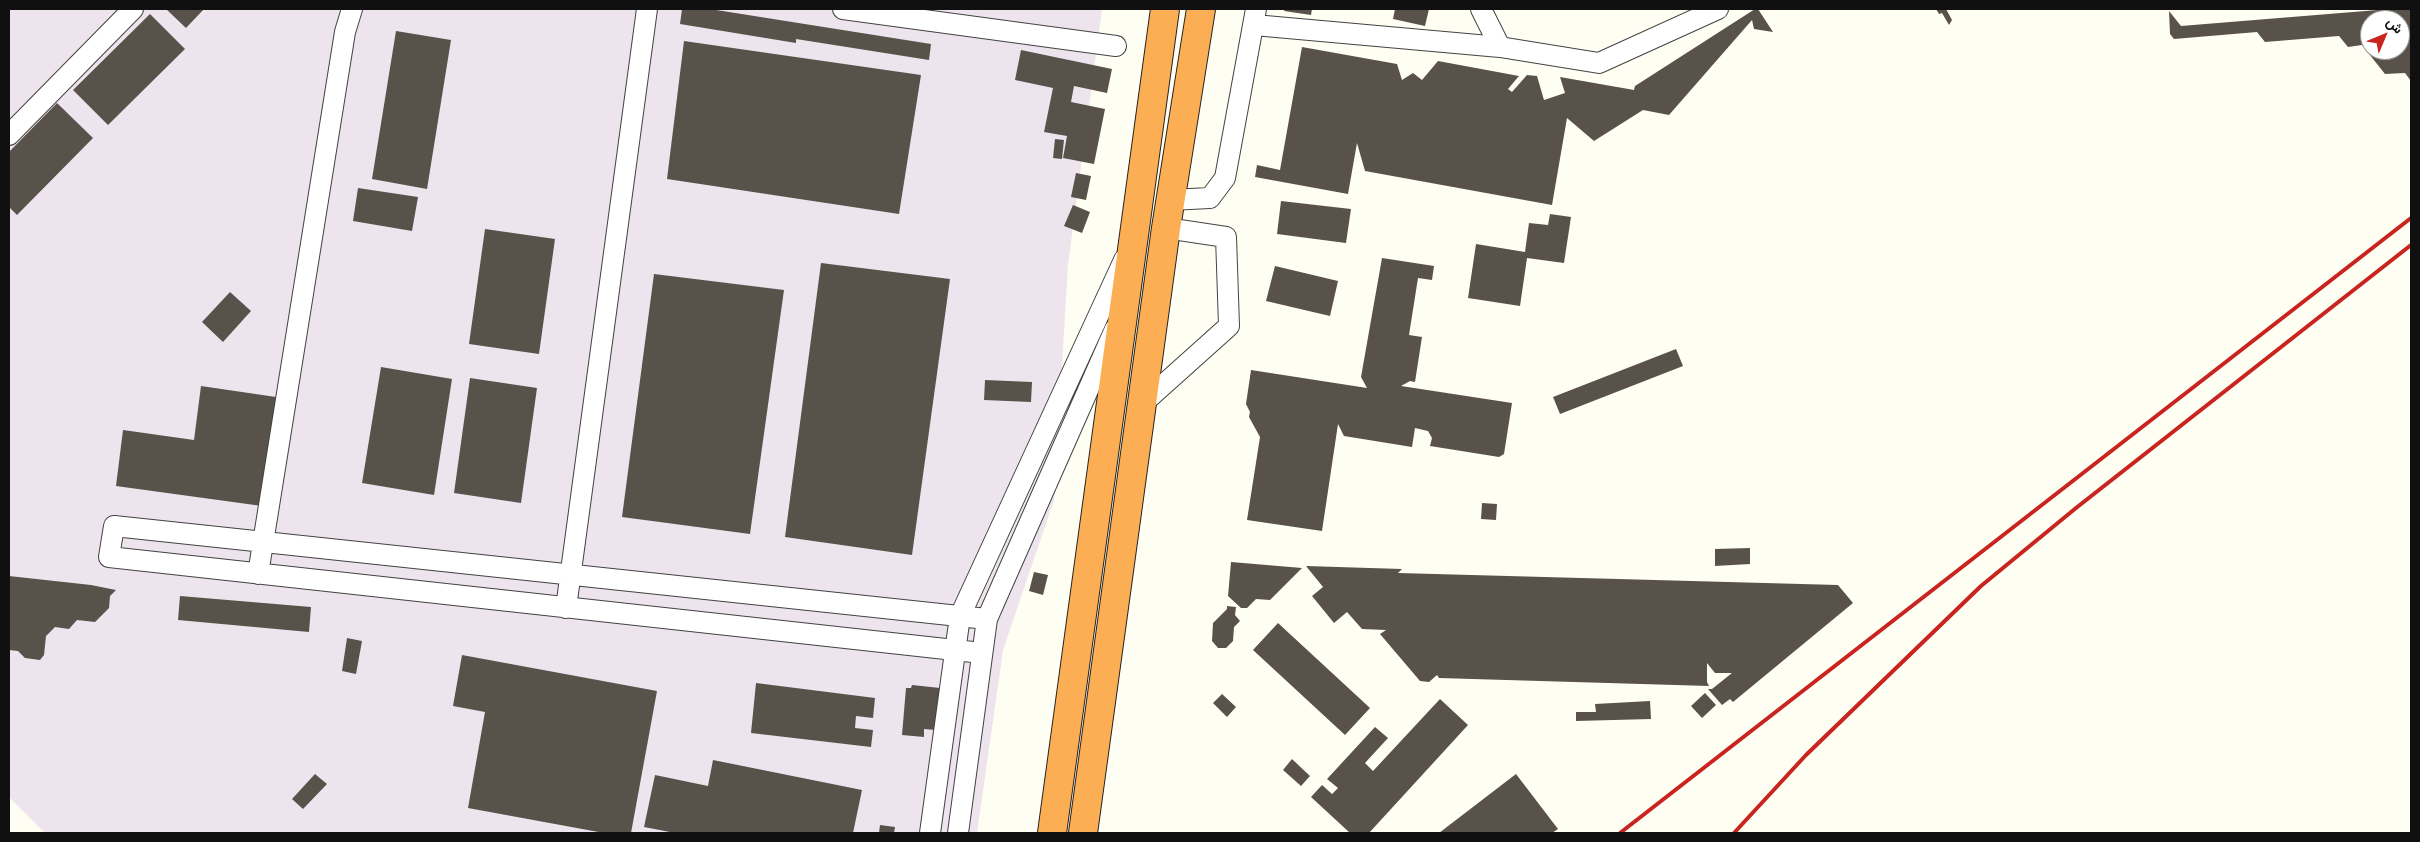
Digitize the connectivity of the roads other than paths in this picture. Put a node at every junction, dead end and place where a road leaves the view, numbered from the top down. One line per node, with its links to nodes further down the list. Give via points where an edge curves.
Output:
1 (133, 9): 12 (street)
2 (352, 9): 18 (street, via 343,42)
3 (647, 9): 20 (street)
4 (842, 9): 10 (street)
5 (1165, 9): 15 (highway)
6 (1200, 9): 13 (highway)
7 (1481, 9): 11 (street)
8 (1718, 9): 11 (street, via 1599,63)
9 (1255, 17): 11 (street); 13 (street, via 1225,178 1210,198)
10 (1116, 46)
11 (1500, 47)
12 (9, 135)
13 (1170, 200): 14 (highway)
14 (1166, 228): 17 (highway); 17 (street, via 1226,237 1229,326)
15 (1132, 243): 16 (highway); 22 (street)
16 (1123, 310): 23 (street); 28 (highway)
17 (1142, 404): 29 (highway)
18 (264, 541): 19 (street); 19 (street, via 114,526 109,557); 20 (street)
19 (258, 574): 21 (street)
20 (570, 574): 21 (street); 22 (street)
21 (566, 608): 24 (street)
22 (960, 616): 23 (street); 24 (street)
23 (987, 619): 25 (street)
24 (955, 650): 25 (street); 26 (street)
25 (982, 653): 27 (street)
26 (930, 833)
27 (958, 833)
28 (1052, 833)
29 (1083, 833)

